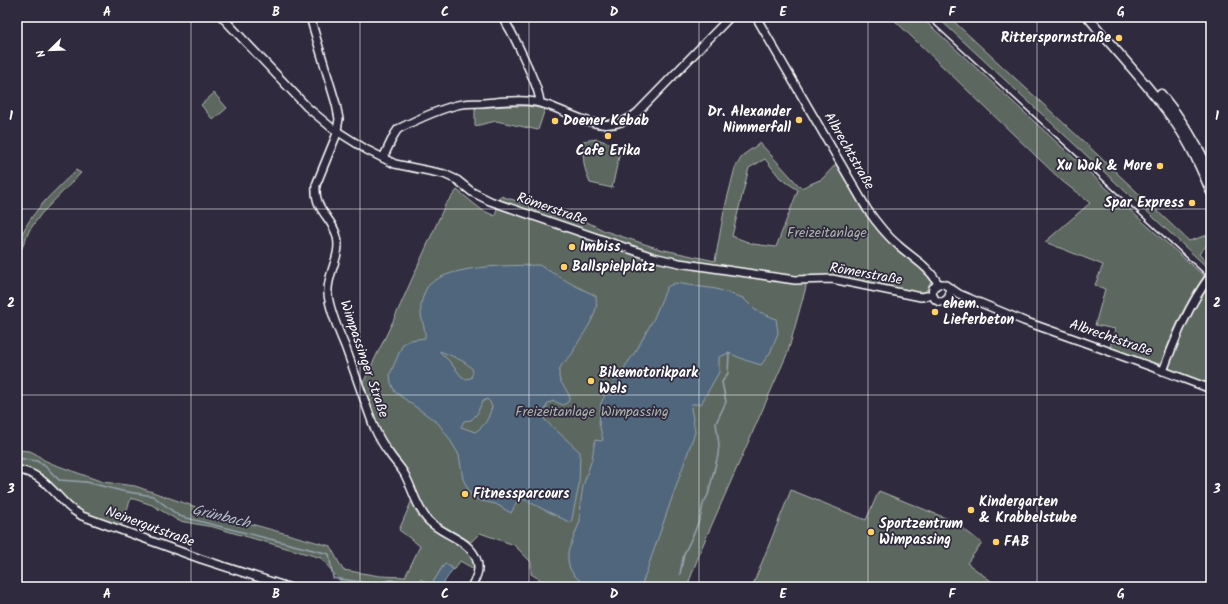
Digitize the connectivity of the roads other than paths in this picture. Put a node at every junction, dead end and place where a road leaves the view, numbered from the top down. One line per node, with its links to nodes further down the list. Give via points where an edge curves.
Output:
1 (222, 17): 8 (street, Römerstraße, via 307,107)
2 (310, 17): 8 (street, Wimpassinger Straße, via 336,104)
3 (502, 17): 7 (street, via 512,32 538,89)
4 (730, 17): 7 (street, via 638,112 625,122 594,124)
5 (756, 17): 13 (street, Albrechtstraße, via 868,209 896,244 931,273)
6 (1090, 17): 10 (main road, via 1109,35 1176,113 1196,142); 11 (main road, via 1160,100 1191,148)
7 (540, 102): 9 (street, via 487,102 447,108 398,129)
8 (337, 131): 9 (street, Römerstraße); 22 (street, Wimpassinger Straße, via 316,185 315,194 321,210 338,238 337,253 328,282 333,315 374,427 407,478 422,512 437,528 469,547 476,558 478,571)
9 (383, 158): 16 (street, Römerstraße, via 395,164 444,174 490,201 653,257 790,279 832,279 922,297)
10 (1211, 174)
11 (1211, 192)
12 (1211, 275): 18 (street, via 1188,311)
13 (938, 284): 14 (street, Albrechtstraße, via 944,284); 16 (street, via 933,288)
14 (949, 288): 15 (street, Albrechtstraße); 17 (street)
15 (959, 294): 17 (street); 18 (street, Albrechtstraße, via 1024,322)
16 (932, 295): 17 (street, via 940,302)
17 (949, 297)
18 (1163, 371): 19 (street, Albrechtstraße)
19 (1211, 389)
20 (17, 470): 21 (street, Neinergutstraße, via 32,474 49,485 70,508 82,516)
21 (288, 587)
22 (471, 587)

